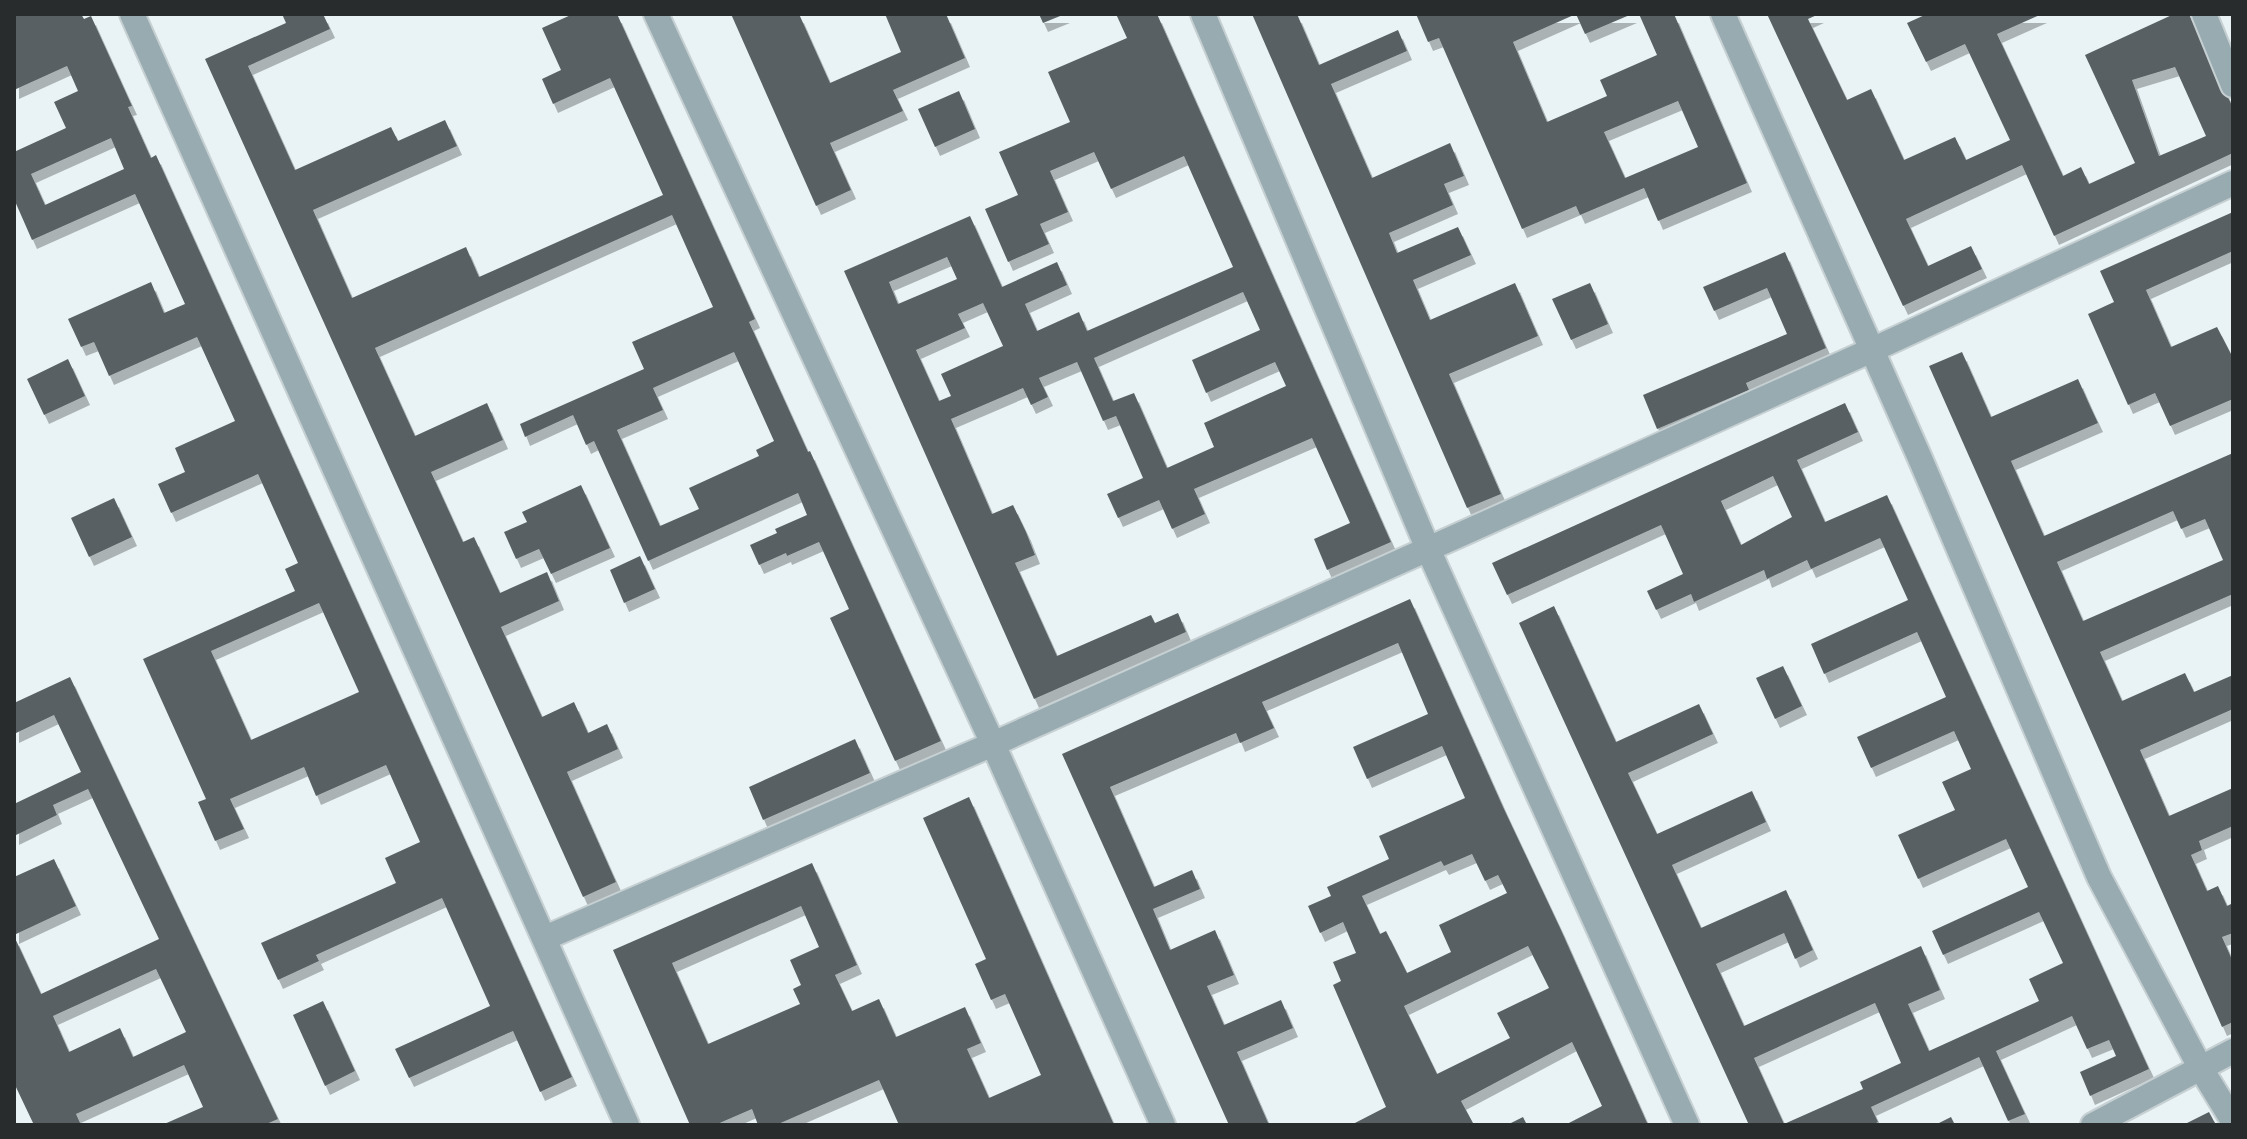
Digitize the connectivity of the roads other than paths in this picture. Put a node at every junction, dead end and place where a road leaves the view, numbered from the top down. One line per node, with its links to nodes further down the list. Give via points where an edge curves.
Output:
1 (132, 14): 11 (street)
2 (656, 14): 10 (street)
3 (1203, 14): 9 (street)
4 (1723, 14): 8 (street)
5 (2204, 14): 6 (street)
6 (2233, 85)
7 (2233, 183): 8 (street)
8 (1872, 350): 9 (street); 13 (street, via 2099,877)
9 (1428, 549): 10 (street); 17 (street)
10 (993, 744): 11 (street); 16 (street)
11 (545, 938): 15 (street)
12 (2233, 1051): 13 (street)
13 (2200, 1067): 14 (street); 18 (street)
14 (2233, 1121)
15 (627, 1125)
16 (1163, 1125)
17 (1687, 1125)
18 (2093, 1125)

